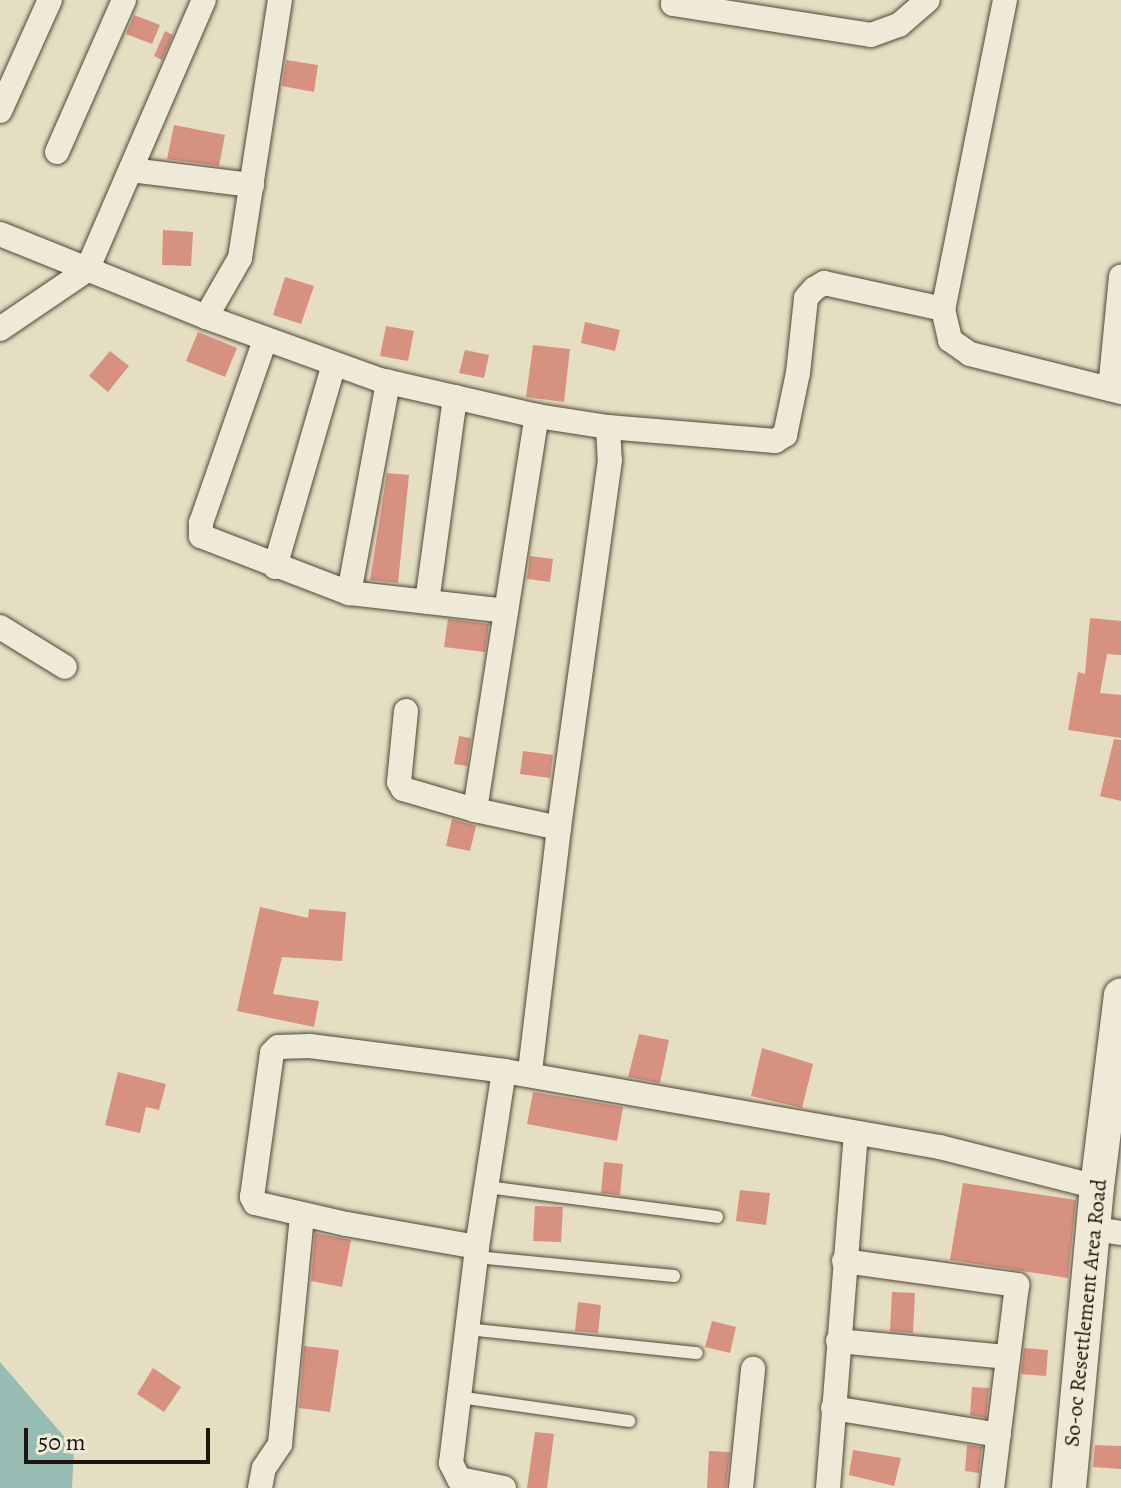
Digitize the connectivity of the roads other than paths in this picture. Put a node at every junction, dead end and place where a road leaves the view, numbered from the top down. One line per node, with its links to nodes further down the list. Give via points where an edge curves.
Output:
1 (50, 0): 8 (street)
2 (124, 0): 9 (street)
3 (204, 0): 10 (street)
4 (280, 0): 11 (street)
5 (674, 0): 6 (street, via 673,4 871,35 899,25)
6 (928, 0)
7 (1005, 0): 15 (street)
8 (0, 111)
9 (57, 152)
10 (131, 170): 11 (street); 13 (street)
11 (252, 185): 16 (street, via 240,258)
12 (0, 234): 13 (street)
13 (87, 270): 16 (street); 17 (street)
14 (1121, 277): 21 (street)
15 (943, 309): 21 (street, via 950,340 970,354); 24 (street, via 824,283 814,289 806,298 785,435 775,441)
16 (206, 317): 18 (street)
17 (0, 329)
18 (265, 340): 19 (street); 25 (street, via 200,531 205,539)
19 (334, 364): 20 (street); 25 (street)
20 (388, 382): 22 (street); 26 (street)
21 (1116, 390)
22 (455, 397): 23 (street); 27 (street)
23 (537, 416): 24 (street); 28 (street)
24 (608, 427): 33 (street, via 610,460)
25 (275, 567): 26 (street)
26 (349, 593): 27 (street)
27 (427, 602): 28 (street)
28 (506, 611): 32 (street)
29 (0, 627): 30 (street)
30 (65, 667)
31 (406, 711): 32 (street, via 399,782 403,789)
32 (475, 810): 33 (street)
33 (559, 828): 36 (street)
34 (1121, 995): 38 (street, So-oc Resettlement Area Road)
35 (504, 1071): 36 (street); 39 (street); 40 (street, via 310,1046 274,1049 252,1197 259,1206)
36 (530, 1073): 37 (street)
37 (856, 1133): 38 (street); 44 (street)
38 (1107, 1170): 42 (street, So-oc Resettlement Area Road)
39 (487, 1187): 41 (lane); 43 (street)
40 (302, 1215): 43 (street); 55 (street, via 280,1444 264,1468)
41 (717, 1217)
42 (1108, 1231): 60 (street, So-oc Resettlement Area Road)
43 (476, 1252): 45 (lane); 46 (street)
44 (844, 1261): 47 (street); 49 (street, via 1013,1283 1019,1289)
45 (674, 1276)
46 (467, 1329): 48 (lane); 51 (street)
47 (838, 1341): 49 (street); 52 (street)
48 (697, 1353)
49 (1008, 1357): 54 (street)
50 (753, 1369): 57 (street)
51 (458, 1397): 53 (lane); 56 (street, via 451,1463 459,1479)
52 (833, 1408): 54 (street); 58 (street)
53 (629, 1421)
54 (999, 1435): 59 (street)
55 (260, 1488)
56 (504, 1488)
57 (741, 1488)
58 (829, 1488)
59 (992, 1488)
60 (1069, 1488)

